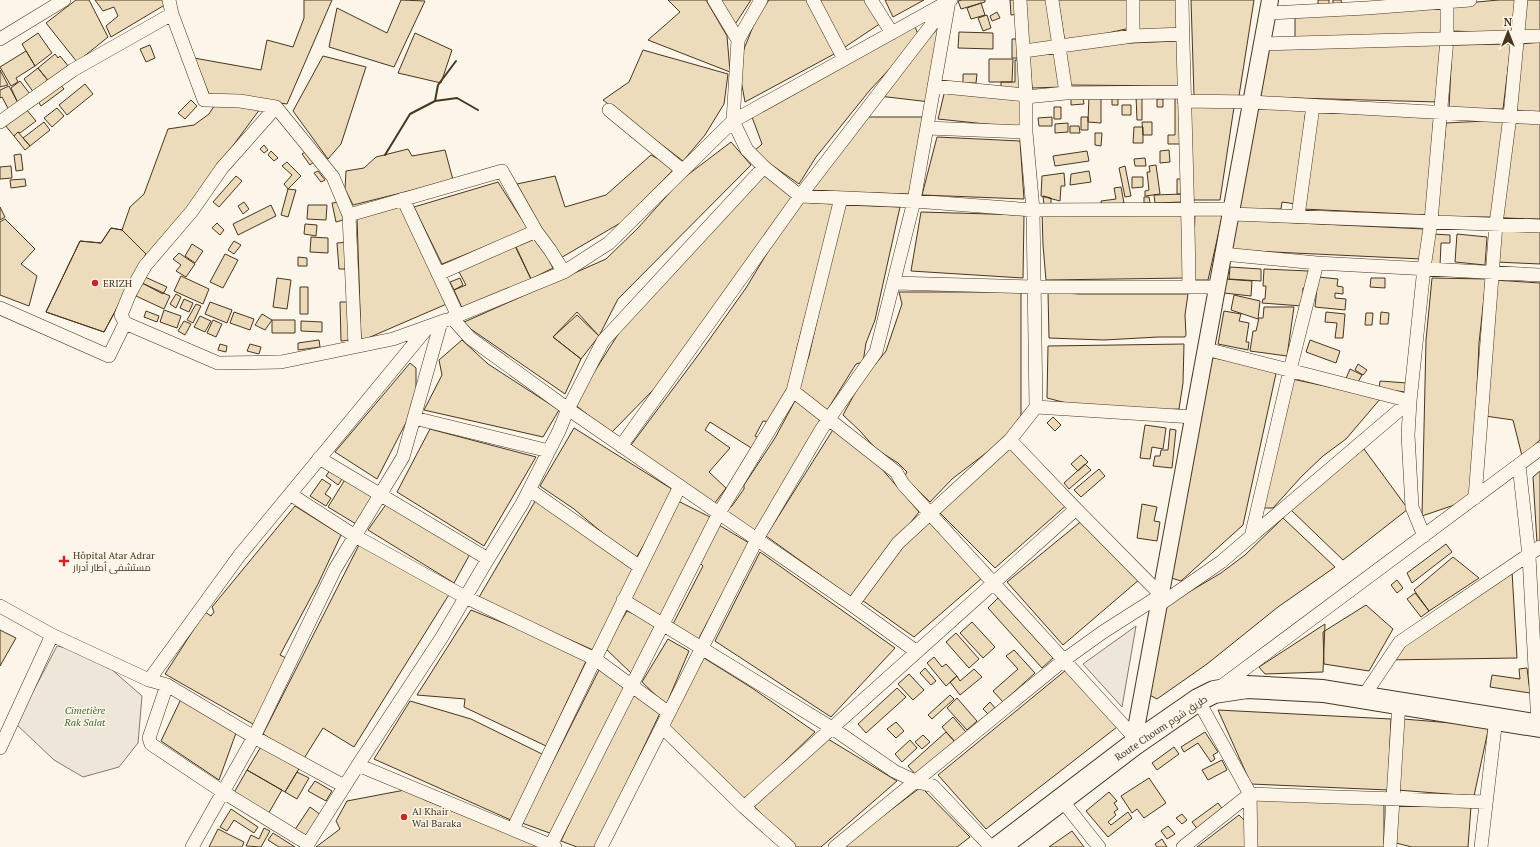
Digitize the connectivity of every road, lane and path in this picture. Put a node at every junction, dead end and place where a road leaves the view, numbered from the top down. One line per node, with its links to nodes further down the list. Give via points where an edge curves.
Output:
1 (64, 0): 23 (street)
2 (169, 0): 17 (street)
3 (714, 0): 25 (street)
4 (761, 0): 25 (street)
5 (813, 0): 29 (street)
6 (871, 0): 18 (street)
7 (950, 0): 18 (street); 30 (street); 47 (street)
8 (1020, 0): 28 (street)
9 (1052, 0): 27 (street)
10 (1133, 0): 20 (street)
11 (1182, 0): 19 (street)
12 (1470, 0): 14 (street)
13 (1521, 0): 22 (street)
14 (1447, 1): 15 (street); 24 (street)
15 (1367, 4): 16 (street)
16 (1269, 6): 26 (street)
17 (172, 14): 36 (street, via 204,100); 42 (street, via 73,70)
18 (892, 33): 29 (street)
19 (1183, 34): 20 (street); 33 (street)
20 (1133, 36): 27 (street)
21 (1540, 36): 22 (street)
22 (1516, 37): 24 (street); 39 (street)
23 (0, 39)
24 (1446, 39): 26 (street); 38 (street)
25 (738, 40): 41 (street)
26 (1262, 44): 34 (street)
27 (1059, 47): 28 (street); 31 (street)
28 (1024, 51): 32 (street)
29 (844, 60): 41 (street)
30 (934, 86): 32 (street); 43 (street)
31 (1066, 93): 32 (street); 33 (street)
32 (1026, 96): 44 (street)
33 (1184, 97): 34 (street); 51 (street)
34 (1251, 102): 35 (street); 53 (street)
35 (1313, 106): 38 (street); 55 (street)
36 (276, 107): 54 (street, via 333,177); 73 (street, via 222,168 192,211 145,266 121,315)
37 (609, 110): 46 (street)
38 (1441, 113): 39 (street); 56 (street)
39 (1510, 116): 40 (street); 57 (street)
40 (1540, 118)
41 (733, 121): 45 (street, via 747,150); 46 (street)
42 (0, 122)
43 (927, 128): 44 (street); 50 (street)
44 (1026, 132): 52 (street)
45 (764, 167): 47 (street); 81 (street, via 603,341)
46 (682, 170): 63 (street, via 609,243)
47 (800, 196): 48 (street); 86 (street)
48 (841, 198): 50 (street); 78 (street)
49 (403, 199): 54 (street); 59 (street, via 502,171); 65 (street)
50 (914, 201): 52 (street); 67 (street)
51 (1188, 208): 52 (street); 53 (street); 69 (street)
52 (1033, 210): 68 (street)
53 (1231, 211): 55 (street); 60 (street)
54 (349, 215): 75 (street)
55 (1298, 216): 56 (street)
56 (1431, 221): 57 (street); 62 (street)
57 (1496, 224): 58 (street); 64 (street)
58 (1540, 226)
59 (536, 232): 63 (street); 65 (street)
60 (1224, 254): 61 (street); 70 (street)
61 (1317, 263): 62 (street); 77 (street)
62 (1424, 268): 64 (street); 79 (street)
63 (564, 272): 72 (street)
64 (1492, 272): 66 (street); 95 (street)
65 (438, 274): 72 (street)
66 (1540, 275)
67 (894, 283): 68 (street); 84 (street, via 876,352)
68 (1034, 286): 69 (street); 80 (street)
69 (1189, 286): 70 (street)
70 (1217, 287): 76 (street)
71 (1, 312): 73 (street, via 109,356)
72 (450, 319): 74 (street); 81 (street, via 470,338); 83 (street)
73 (125, 323): 75 (street, via 218,363 281,362)
74 (428, 327): 75 (street, via 393,339); 89 (street)
75 (355, 346)
76 (1206, 349): 77 (street); 82 (street)
77 (1290, 370): 79 (street); 100 (street)
78 (793, 391): 84 (street); 97 (street)
79 (1410, 400): 100 (street); 101 (street, via 1408,435 1412,507)
80 (1036, 407): 82 (street); 85 (street)
81 (568, 410): 86 (street); 88 (street)
82 (1194, 417): 110 (street)
83 (414, 418): 88 (street); 94 (street, via 403,457)
84 (829, 418): 98 (street, via 896,472 903,484); 102 (street)
85 (1010, 440): 96 (street); 98 (street)
86 (621, 446): 91 (street)
87 (1540, 449): 90 (street)
88 (549, 451): 92 (street)
89 (319, 458): 93 (street); 94 (street)
90 (1519, 465): 95 (street); 104 (street)
91 (680, 486): 97 (street); 106 (street)
92 (530, 490): 105 (street); 106 (street)
93 (290, 494): 99 (street); 119 (street, via 239,556)
94 (380, 494): 99 (street); 105 (street)
95 (1475, 498): 101 (street)
96 (1076, 509): 107 (street); 110 (street)
97 (719, 513): 102 (street); 113 (street)
98 (930, 514): 107 (street); 111 (street, via 898,543)
99 (355, 536): 108 (street); 130 (street, via 335,569)
100 (1251, 536): 110 (street, via 1220,562)
101 (1424, 536): 122 (street)
102 (757, 539): 111 (street); 115 (street)
103 (1540, 548): 104 (street)
104 (1529, 556): 123 (street, via 1400,642); 127 (street)
105 (488, 559): 108 (street)
106 (640, 568): 109 (street)
107 (993, 583): 116 (street); 118 (street)
108 (466, 597): 117 (street); 133 (street)
109 (623, 600): 113 (street); 117 (street)
110 (1160, 600): 118 (street, via 1103,632); 131 (street)
111 (852, 605): 116 (street)
112 (0, 606): 114 (street)
113 (663, 624): 115 (street); 121 (street)
114 (52, 635): 119 (street); 132 (street)
115 (702, 648): 125 (street); 129 (street)
116 (917, 652): 129 (street)
117 (595, 658): 121 (street); 142 (street)
118 (1064, 660): 131 (street); 134 (street)
119 (149, 680): 120 (street)
120 (167, 685): 130 (street); 136 (street, via 149,738 151,744)
121 (632, 686): 125 (street); 144 (street)
122 (1206, 696): 123 (highway, Route Choum طريق شوم, via 1247,687 1323,691); 131 (highway, Route Choum طريق شوم); 137 (street)
123 (1363, 697): 124 (highway, Route Choum طريق شوم)
124 (1399, 702): 126 (highway, Route Choum طريق شوم); 139 (street)
125 (669, 713): 128 (street)
126 (1496, 718): 127 (highway, Route Choum طريق شوم); 140 (street)
127 (1539, 726)
128 (662, 727): 141 (street); 146 (street)
129 (832, 728): 134 (street, via 894,771); 141 (street)
130 (254, 737): 135 (street); 136 (street)
131 (1134, 741): 138 (highway, Route Choum طريق شوم)
132 (0, 748)
133 (358, 765): 135 (street); 142 (street)
134 (915, 780): 148 (street); 149 (street, via 933,786)
135 (344, 786): 143 (street)
136 (223, 792): 143 (street); 145 (street)
137 (1250, 794): 139 (street); 152 (street); 153 (street)
138 (1061, 799): 150 (highway, Route Choum طريق شوم); 151 (street)
139 (1392, 799): 140 (street); 154 (street)
140 (1486, 802): 155 (street)
141 (744, 807): 147 (street)
142 (513, 829): 144 (street)
143 (307, 845)
144 (553, 846)
145 (192, 847)
146 (602, 847)
147 (789, 847)
148 (835, 847)
149 (991, 847)
150 (999, 847)
151 (1099, 847)
152 (1183, 847)
153 (1251, 847)
154 (1390, 847)
155 (1481, 847)

